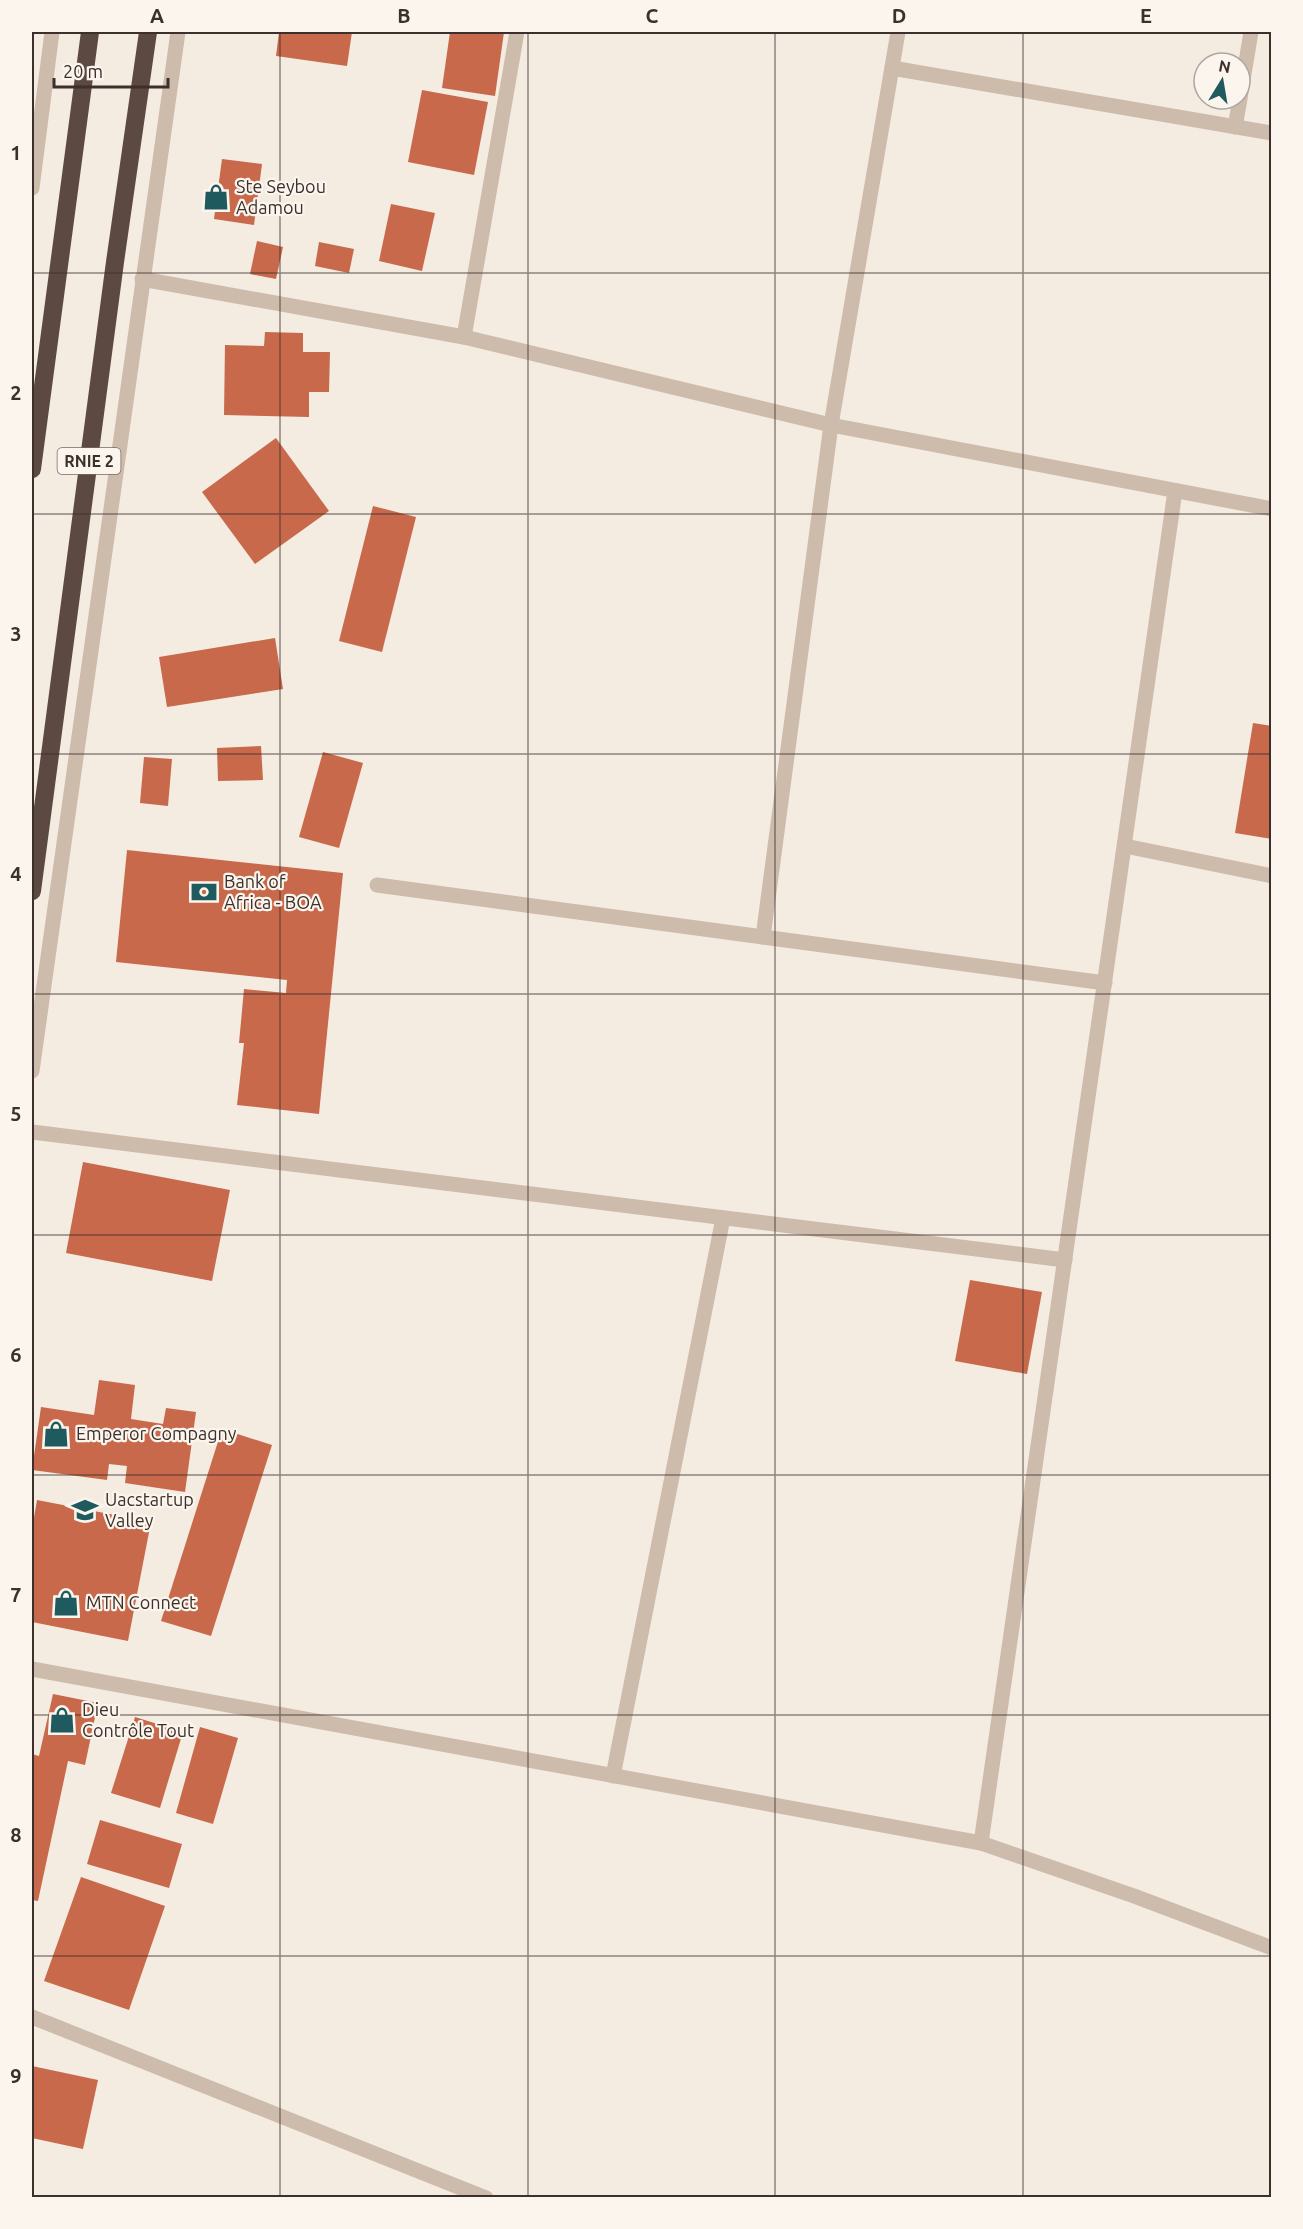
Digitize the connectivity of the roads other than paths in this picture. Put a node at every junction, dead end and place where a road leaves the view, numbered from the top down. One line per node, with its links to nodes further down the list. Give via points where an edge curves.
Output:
1 (52, 32): 13 (street)
2 (90, 32): 17 (highway, RNIE 2 / RNIE 2)
3 (148, 32): 23 (highway, RNIE 2 / RNIE 2)
4 (178, 32): 14 (street)
5 (517, 32): 15 (street)
6 (898, 32): 9 (street)
7 (1251, 32): 8 (street)
8 (1248, 51)
9 (892, 68): 11 (street); 16 (street)
10 (1238, 111): 11 (street)
11 (1235, 127): 12 (street)
12 (1272, 133)
13 (32, 188)
14 (142, 279): 15 (street); 26 (street)
15 (464, 337): 16 (street)
16 (831, 425): 18 (street); 24 (street)
17 (32, 470)
18 (1175, 491): 19 (street); 20 (street)
19 (1272, 509)
20 (1125, 846): 21 (street); 25 (street)
21 (1272, 876)
22 (377, 885): 24 (street)
23 (32, 891)
24 (763, 937): 25 (street)
25 (1105, 983): 29 (street)
26 (32, 1071)
27 (32, 1132): 28 (street)
28 (723, 1218): 29 (street); 31 (street)
29 (1065, 1260): 32 (street)
30 (32, 1670): 31 (street)
31 (613, 1776): 32 (street)
32 (981, 1844): 33 (street)
33 (1272, 1948)
34 (32, 2017): 35 (street)
35 (486, 2198)

